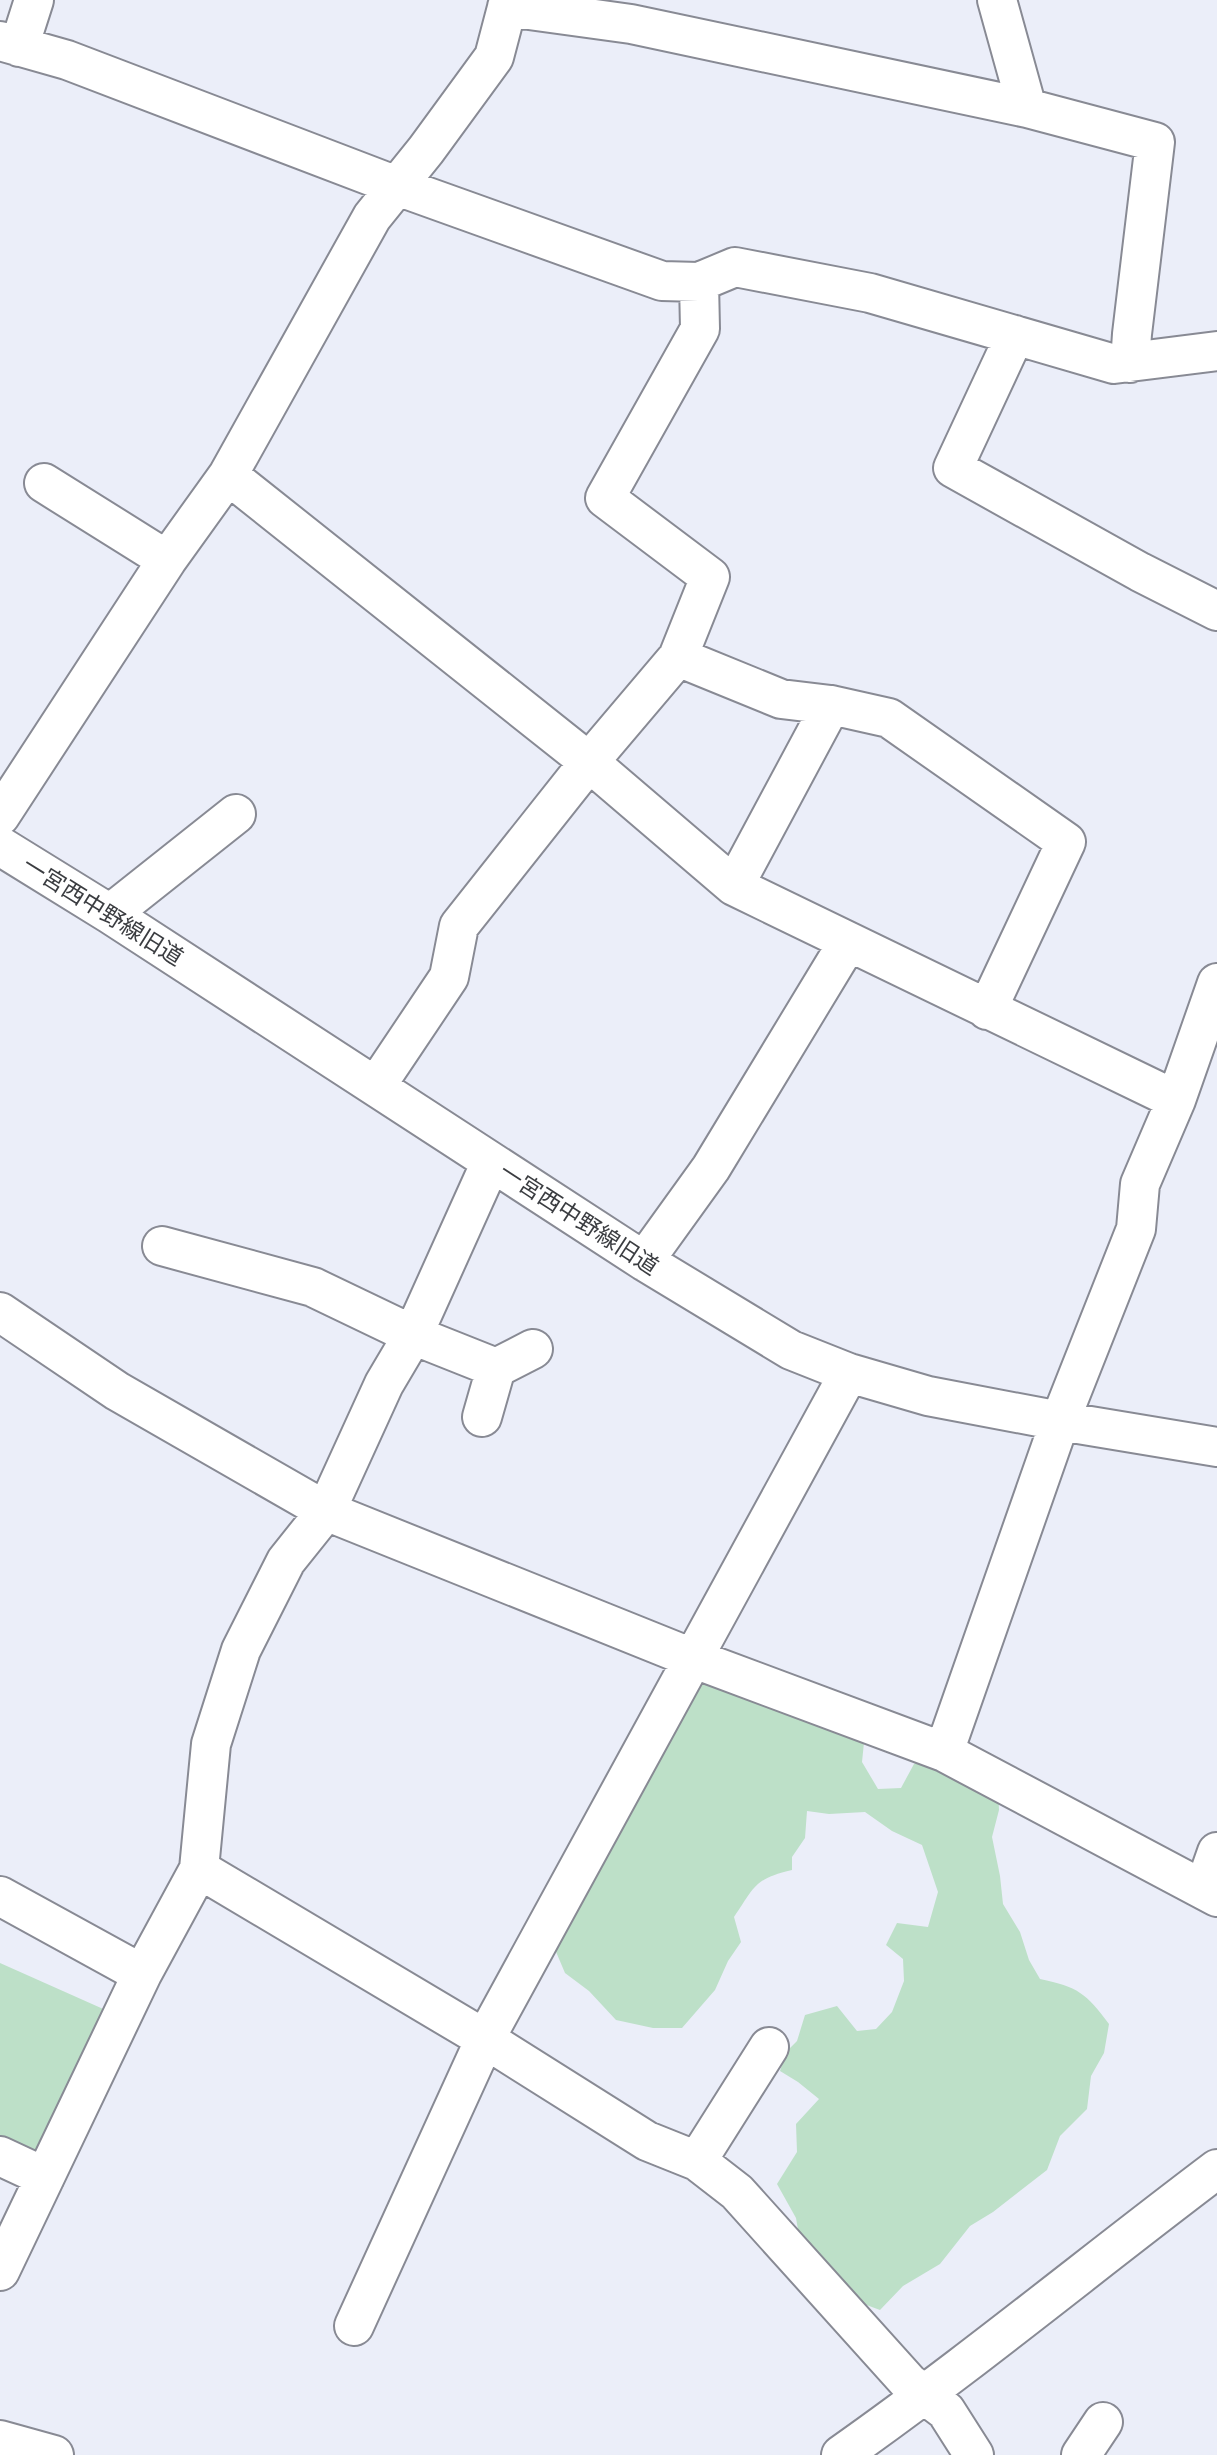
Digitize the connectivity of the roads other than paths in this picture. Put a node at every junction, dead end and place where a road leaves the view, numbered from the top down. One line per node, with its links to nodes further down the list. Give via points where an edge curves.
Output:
1 (34, 0): 5 (street)
2 (997, 0): 6 (street)
3 (508, 4): 4 (street); 7 (street, via 494,57)
4 (628, 12): 6 (street)
5 (10, 44): 7 (street, via 67,60)
6 (1027, 108): 11 (street, via 1155,142)
7 (397, 186): 8 (street, via 662,281); 12 (street, via 372,217)
8 (699, 282): 9 (street, via 734,267 870,293); 16 (street, via 700,329 605,498 710,577)
9 (1015, 335): 11 (street, via 1114,364); 15 (street, via 953,468)
10 (1217, 351): 11 (street)
11 (1130, 363)
12 (228, 475): 14 (street); 18 (street)
13 (44, 484): 14 (street)
14 (167, 560): 20 (street)
15 (1217, 611)
16 (678, 657): 17 (street, via 781,699); 18 (street)
17 (831, 705): 22 (street); 26 (street, via 889,718 1066,842)
18 (589, 762): 22 (street); 28 (street, via 459,926 449,977)
19 (236, 814): 23 (street)
20 (0, 816)
21 (0, 846): 23 (street, 一宮西中野線旧道)
22 (734, 886): 24 (street)
23 (110, 914): 28 (street, 一宮西中野線旧道)
24 (848, 942): 26 (street); 32 (street, via 712,1168)
25 (1217, 983): 27 (street)
26 (987, 1010): 29 (street)
27 (1208, 1043): 29 (street)
28 (376, 1086): 30 (street, 一宮西中野線旧道)
29 (1176, 1100): 39 (street, via 1140,1184 1136,1230)
30 (491, 1162): 32 (street, 一宮西中野線旧道); 34 (street)
31 (162, 1246): 34 (street, via 313,1287)
32 (644, 1261): 37 (street, 一宮西中野線旧道, via 790,1350)
33 (0, 1312): 41 (street, via 117,1391)
34 (413, 1335): 36 (street); 41 (street, via 384,1384)
35 (533, 1349): 36 (street)
36 (496, 1368): 38 (street)
37 (849, 1373): 39 (street, 一宮西中野線旧道, via 928,1396); 42 (street)
38 (482, 1417)
39 (1060, 1422): 40 (street, 一宮西中野線旧道); 43 (street)
40 (1217, 1447)
41 (326, 1511): 42 (street); 45 (street, via 286,1561 242,1650 211,1744)
42 (692, 1658): 43 (street); 49 (street)
43 (944, 1752): 46 (street)
44 (1217, 1852): 46 (street)
45 (199, 1869): 48 (street); 49 (street)
46 (1210, 1893)
47 (0, 1896): 48 (street)
48 (142, 1974): 54 (street)
49 (485, 2039): 52 (street, via 647,2141); 56 (street)
50 (769, 2047): 52 (street)
51 (0, 2156): 54 (street)
52 (697, 2161): 57 (street, via 737,2192)
53 (1217, 2169): 57 (street)
54 (44, 2177): 55 (street)
55 (0, 2271)
56 (354, 2326)
57 (925, 2396): 61 (street); 62 (street, via 946,2410)
58 (1103, 2422): 63 (street)
59 (0, 2440): 60 (street)
60 (54, 2455)
61 (841, 2455)
62 (975, 2455)
63 (1081, 2455)

